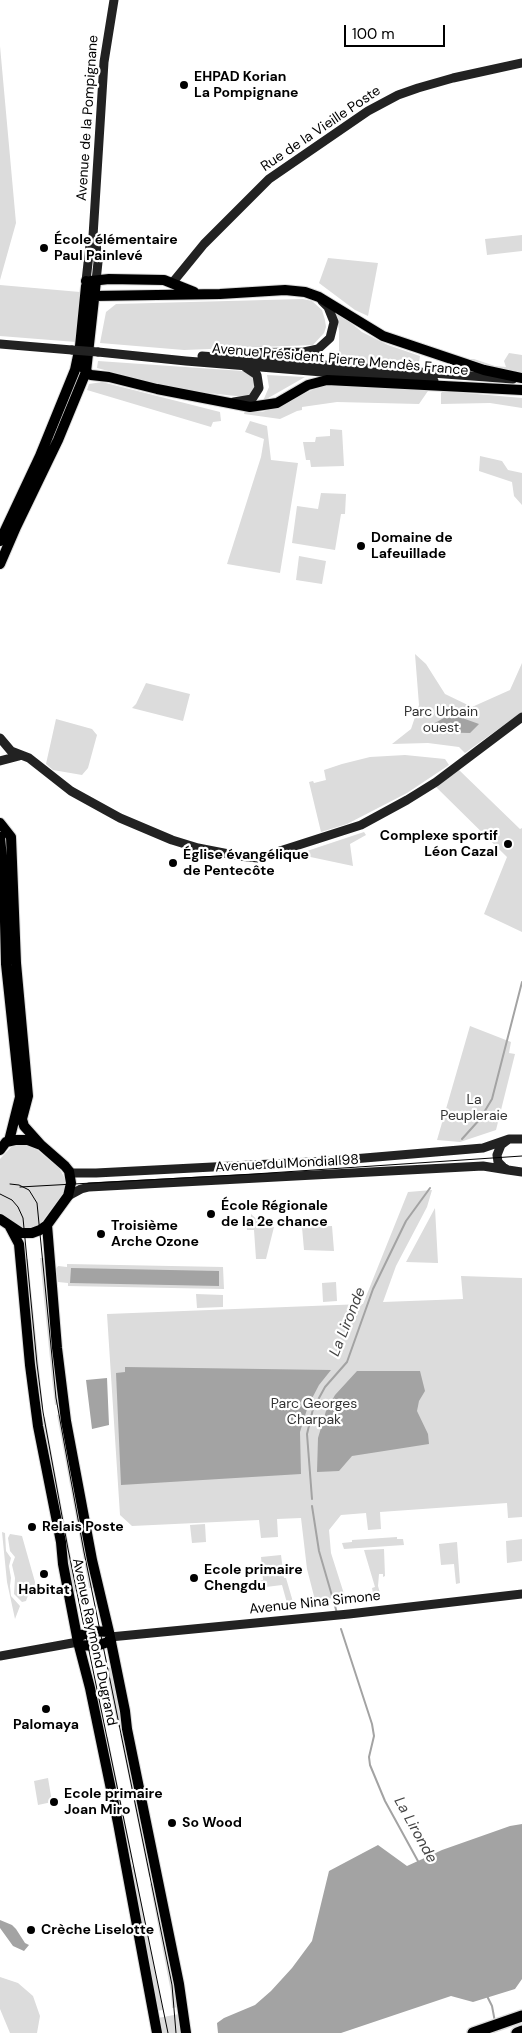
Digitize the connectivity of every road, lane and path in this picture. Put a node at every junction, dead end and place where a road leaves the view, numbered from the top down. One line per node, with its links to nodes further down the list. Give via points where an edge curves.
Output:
1 (114, 0): 3 (main road, Avenue de la Pompignane, via 103,73 93,239 98,262)
2 (522, 63): 4 (main road, Rue de la Vieille Poste, via 418,88 368,111 269,179 204,244)
3 (91, 281): 4 (main road, via 141,279); 7 (main road, Avenue de la Pompignane); 10 (main road, Avenue de la Pompignane)
4 (173, 282): 5 (main road); 6 (main road)
5 (205, 294): 6 (main road); 8 (main road, via 295,290)
6 (157, 295): 7 (main road)
7 (94, 296): 14 (main road, Avenue de la Pompignane)
8 (318, 297): 12 (main road, via 328,307 334,322 330,338 318,349); 15 (main road, via 383,336 484,370)
9 (0, 344): 10 (main road, Avenue Président Pierre Mendès France)
10 (76, 348): 11 (main road, Avenue Président Pierre Mendès France, bridge); 14 (main road, Avenue de la Pompignane); 19 (main road, Avenue de la Pompignane, via 75,370)
11 (156, 357): 12 (main road, Avenue Président Pierre Mendès France); 13 (main road, Avenue Président Pierre Mendès France)
12 (206, 357): 15 (main road, Avenue Président Pierre Mendès France)
13 (240, 365): 16 (main road, Avenue Président Pierre Mendès France); 18 (main road, via 257,375 259,388 252,398)
14 (87, 367): 18 (main road, via 91,375); 20 (main road, Avenue de la Pompignane, via 58,440)
15 (522, 379)
16 (499, 388): 17 (main road, Avenue Président Pierre Mendès France); 18 (main road, via 327,380 308,385 269,405 250,407)
17 (522, 390)
18 (230, 403)
19 (0, 540)
20 (0, 564)
21 (522, 717): 23 (main road, via 436,782 361,825 258,858 198,848 146,830 71,791 29,758)
22 (0, 738): 23 (main road, via 6,747)
23 (20, 756): 24 (main road)
24 (0, 761)
25 (0, 823): 30 (main road, via 11,836 16,963 28,1096 22,1119 24,1126)
26 (0, 837): 29 (main road, via 6,964 20,1097)
27 (509, 1139): 28 (main road, Avenue du Mondial 98); 32 (main road, via 501,1145 497,1155 500,1164); 33 (main road, Avenue du Mondial 98, via 483,1148 338,1160)
28 (522, 1139)
29 (9, 1141): 30 (main road, via 23,1139); 31 (main road)
30 (41, 1145): 33 (main road)
31 (0, 1150)
32 (508, 1170): 34 (main road, Avenue du Mondial 98); 35 (main road, Avenue du Mondial 98, via 483,1166 90,1187)
33 (69, 1172): 35 (main road)
34 (522, 1172)
35 (68, 1196): 37 (main road)
36 (0, 1219): 38 (main road)
37 (47, 1225): 38 (main road, via 32,1234); 40 (main road, Avenue Raymond Dugrand, via 66,1420)
38 (10, 1227): 41 (main road, Avenue Raymond Dugrand, via 19,1244 37,1414)
39 (522, 1594): 40 (main road, Avenue Nina Simone)
40 (110, 1637): 41 (main road, via 96,1646); 41 (main road, via 92,1631); 46 (main road, Avenue Raymond Dugrand)
41 (78, 1641): 42 (main road); 45 (main road, Avenue Raymond Dugrand, via 118,1823)
42 (0, 1656)
43 (522, 2016): 47 (highway)
44 (522, 2031): 48 (highway)
45 (157, 2033)
46 (186, 2033)
47 (473, 2033)
48 (518, 2033)

